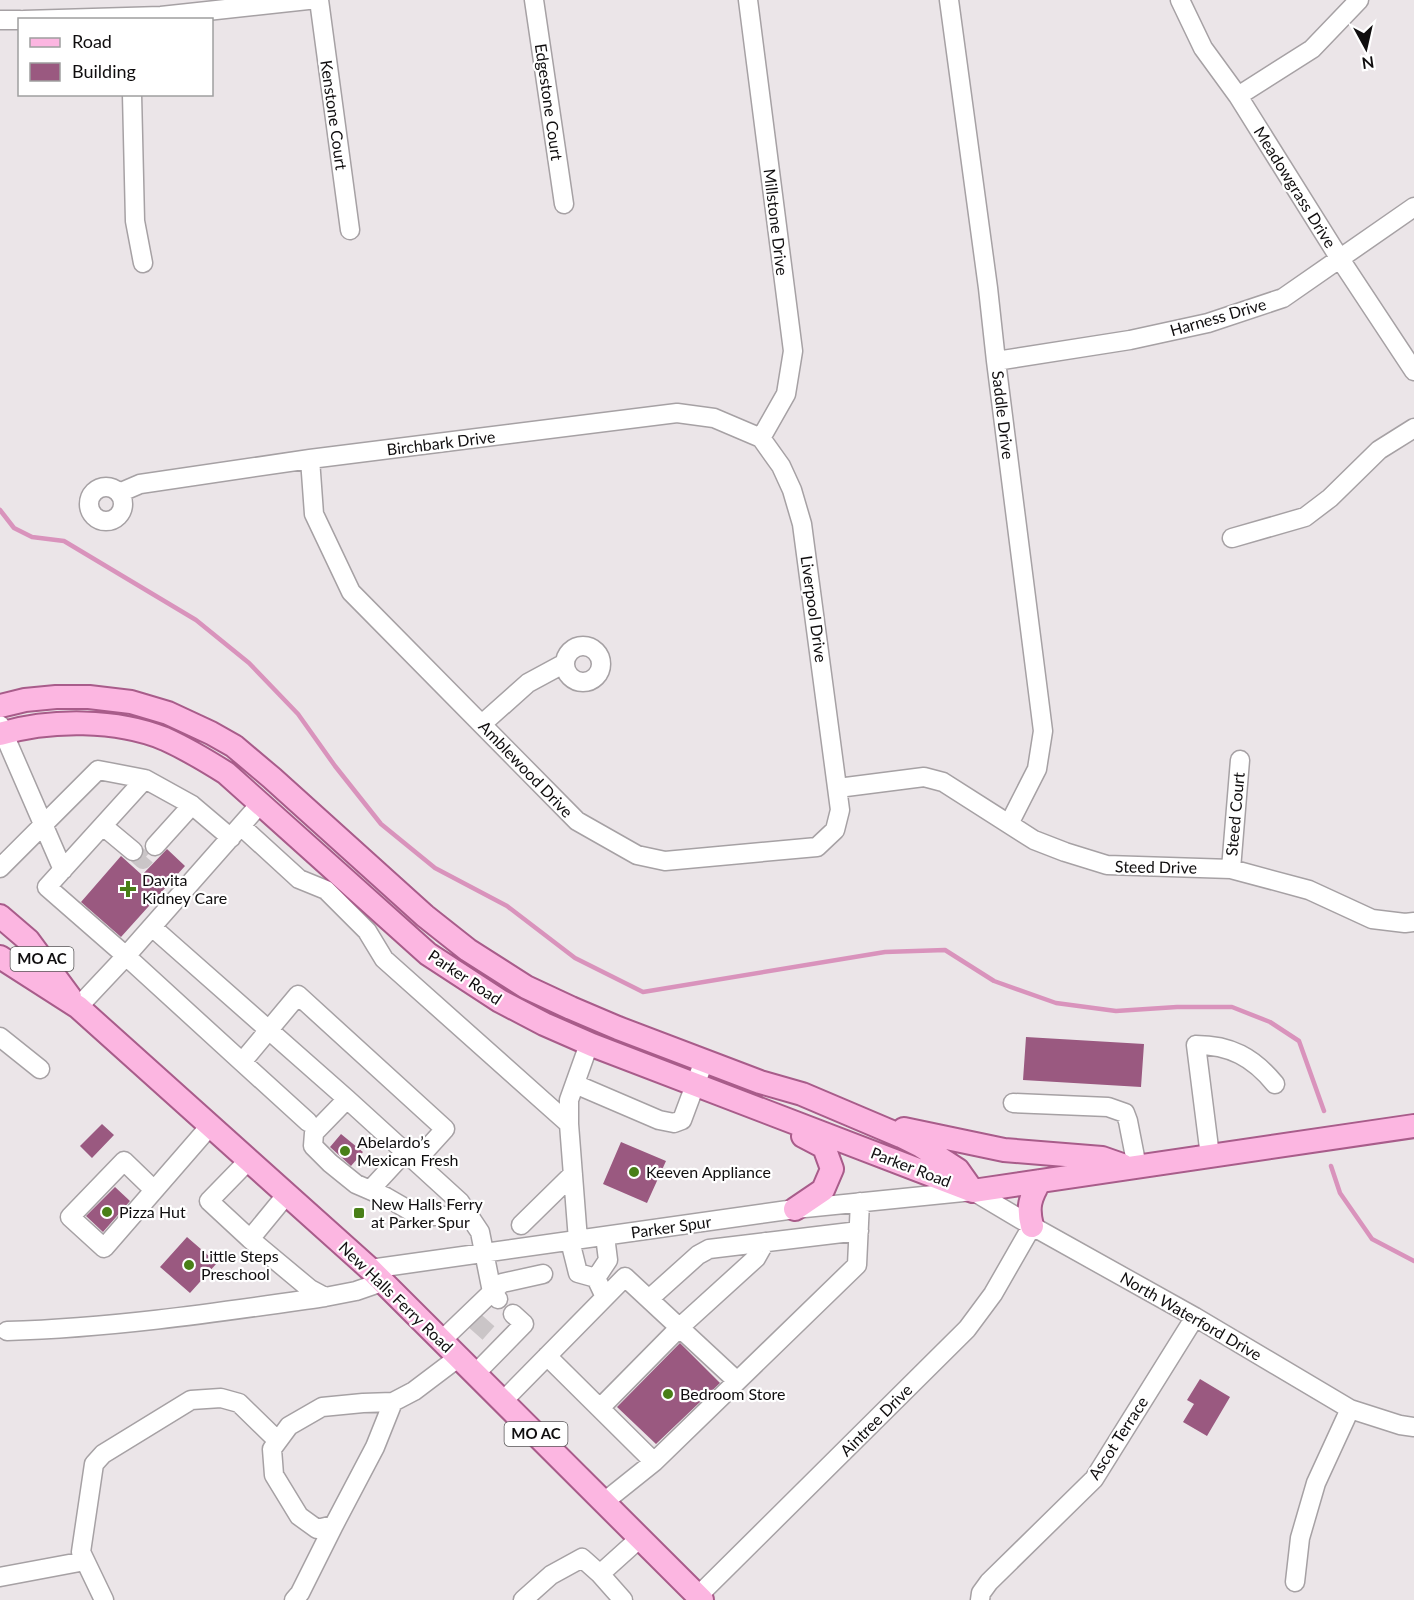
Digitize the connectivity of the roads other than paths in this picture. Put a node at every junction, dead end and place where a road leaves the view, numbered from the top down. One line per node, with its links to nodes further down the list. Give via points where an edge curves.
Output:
1 (308, 0): 8 (street, via 161,16)
2 (319, 0): 16 (street, Kenstone Court)
3 (534, 0): 14 (street, Edgestone Court)
4 (748, 0): 22 (street, Millstone Drive, via 793,351 786,394)
5 (949, 0): 19 (street, Saddle Drive)
6 (1180, 0): 13 (street, Meadowgrass Drive, via 1203,48)
7 (1359, 0): 13 (street, via 1312,49)
8 (131, 12): 9 (street)
9 (49, 18)
10 (0, 20): 11 (street)
11 (18, 20)
12 (132, 96): 18 (street, via 135,221)
13 (1238, 96): 17 (street, Meadowgrass Drive)
14 (564, 204)
15 (1414, 207): 17 (street, Harness Drive)
16 (350, 230)
17 (1340, 259): 19 (street, Harness Drive, via 1283,298 1208,324); 20 (street, Meadowgrass Drive)
18 (143, 263)
19 (996, 361): 36 (street, Saddle Drive, via 1043,731 1037,769)
20 (1414, 371)
21 (1414, 428): 25 (street, via 1379,450 1305,517)
22 (762, 438): 23 (street, Birchbark Drive, via 714,418 677,413); 33 (street, Liverpool Drive, via 781,466 802,524)
23 (310, 459): 24 (street, Birchbark Drive, via 140,484); 28 (street, Amblewood Drive, via 314,514 351,592)
24 (119, 493)
25 (1232, 538)
26 (565, 663): 28 (street, via 528,683)
27 (0, 706): 54 (main road, Parker Road, via 56,697 131,702 168,712 212,733 272,778 468,950 526,987)
28 (482, 724): 33 (street, Amblewood Drive, via 577,821 637,855 665,861 818,847 835,830 840,810)
29 (1, 730): 31 (street); 34 (main road, Parker Road, via 41,724 124,727 164,739 197,755 226,773)
30 (1240, 760): 43 (street, Steed Court)
31 (7, 762): 37 (street)
32 (145, 779): 35 (street); 37 (street, via 98,770); 38 (street)
33 (838, 788): 36 (street, Steed Drive, via 924,777 943,782)
34 (260, 804): 39 (street); 53 (main road, Parker Road, via 428,954 500,1001)
35 (192, 805): 39 (street); 40 (street)
36 (1009, 824): 43 (street, Steed Drive, via 1035,840 1107,865)
37 (43, 825): 42 (street); 44 (street)
38 (103, 826): 41 (street); 44 (street)
39 (236, 832): 47 (street); 65 (street, via 299,879 326,890 367,931 384,959)
40 (155, 846)
41 (133, 851)
42 (3, 860)
43 (1231, 868): 46 (street, Steed Drive, via 1309,890 1372,919)
44 (63, 870): 48 (street, via 48,888)
45 (0, 916): 50 (main road, New Halls Ferry Road / MO AC, via 28,940)
46 (1414, 922)
47 (152, 927): 48 (street); 51 (street)
48 (126, 956): 50 (street); 55 (street)
49 (1, 961): 50 (main road, New Halls Ferry Road / MO AC)
50 (78, 1007): 66 (main road, New Halls Ferry Road / MO AC)
51 (268, 1030): 55 (street); 61 (street); 68 (street, via 298,995 445,1129)
52 (0, 1037): 56 (street)
53 (589, 1044): 57 (street); 59 (main road, Parker Road)
54 (704, 1061): 59 (street); 63 (main road, Parker Road)
55 (242, 1062): 64 (street)
56 (40, 1069)
57 (575, 1084): 59 (street, via 674,1123 682,1120); 65 (street, via 569,1100)
58 (1275, 1084): 69 (street, via 1265,1071 1240,1054 1196,1045)
59 (696, 1085): 60 (main road, Parker Road)
60 (724, 1096): 76 (main road, Parker Road); 79 (main road, via 824,1146 832,1169 823,1190)
61 (347, 1099): 68 (street); 74 (street, via 314,1133 314,1146 356,1184)
62 (1013, 1103): 71 (street, via 1108,1107 1125,1113)
63 (847, 1113): 71 (main road, Parker Road, via 1004,1150 1102,1158); 76 (main road, Parker Road, via 940,1158 958,1170)
64 (308, 1122)
65 (569, 1124): 72 (street)
66 (210, 1126): 70 (main road, New Halls Ferry Road / MO AC); 75 (street)
67 (1414, 1126): 69 (main road, Parker Road)
68 (411, 1156): 74 (street); 80 (street, via 460,1202)
69 (1210, 1156): 71 (main road, Parker Road)
70 (249, 1160): 77 (main road, New Halls Ferry Road / MO AC); 85 (street, via 209,1201)
71 (1133, 1167): 73 (main road, Parker Road)
72 (573, 1174): 81 (street); 86 (street)
73 (1040, 1181): 76 (main road, Parker Road); 82 (main road, via 1030,1204)
74 (370, 1190): 80 (street, via 419,1216)
75 (154, 1191): 75 (street, via 104,1248 70,1217 124,1161)
76 (973, 1191): 78 (street, Parker Spur); 82 (street, North Waterford Drive)
77 (287, 1194): 85 (street); 90 (main road, New Halls Ferry Road / MO AC)
78 (860, 1202): 79 (street, Parker Spur); 83 (street)
79 (795, 1209): 84 (street, Parker Spur)
80 (469, 1216): 88 (street, via 480,1232)
81 (521, 1225)
82 (1032, 1226): 97 (street, North Waterford Drive); 119 (street, Aintree Drive, via 993,1294 967,1329)
83 (859, 1231): 87 (street); 104 (street, via 857,1265)
84 (605, 1236): 86 (street, Parker Spur); 91 (street, via 608,1260)
85 (250, 1239): 93 (street)
86 (574, 1240): 88 (street, Parker Spur); 91 (street, via 578,1273)
87 (765, 1242): 95 (street, via 709,1249); 98 (street, via 756,1258)
88 (484, 1253): 90 (street, Parker Spur); 92 (street)
89 (543, 1274): 92 (street, via 502,1283)
90 (376, 1275): 93 (street, Parker Spur, via 356,1291); 100 (main road, New Halls Ferry Road / MO AC)
91 (596, 1278): 94 (street)
92 (495, 1296): 100 (street)
93 (325, 1297): 99 (street, Parker Spur, via 153,1320)
94 (604, 1297): 95 (street, via 625,1277); 101 (street)
95 (649, 1299): 98 (street)
96 (513, 1314): 103 (street, via 524,1324 501,1337)
97 (1195, 1317): 108 (street, North Waterford Drive); 124 (street, Ascot Terrace, via 1094,1479 989,1582)
98 (680, 1327): 104 (street); 107 (street)
99 (7, 1331)
100 (442, 1340): 102 (main road, New Halls Ferry Road / MO AC)
101 (548, 1356): 105 (street); 107 (street)
102 (459, 1357): 103 (main road, New Halls Ferry Road / MO AC); 106 (street)
103 (475, 1374): 105 (main road, New Halls Ferry Road / MO AC)
104 (737, 1381): 111 (street)
105 (503, 1401): 112 (main road, New Halls Ferry Road / MO AC)
106 (393, 1402): 110 (street, via 322,1407 290,1426); 113 (street, via 375,1447)
107 (600, 1408): 111 (street)
108 (1350, 1409): 109 (street, North Waterford Drive); 118 (street, via 1316,1484 1300,1538)
109 (1414, 1427)
110 (278, 1441): 113 (street, via 272,1449 274,1474 299,1516 317,1529); 115 (street, via 239,1403 221,1398 191,1400 122,1442 94,1464 81,1552)
111 (654, 1462): 112 (street)
112 (604, 1502): 114 (main road, New Halls Ferry Road / MO AC)
113 (334, 1525): 121 (street)
114 (640, 1538): 116 (street); 119 (main road, New Halls Ferry Road / MO AC)
115 (85, 1561): 117 (street); 120 (street)
116 (600, 1574): 122 (street, via 582,1558 551,1575); 123 (street)
117 (0, 1577)
118 (1295, 1582)
119 (700, 1598)
120 (104, 1600)
121 (294, 1600)
122 (522, 1600)
123 (622, 1600)
124 (980, 1600)

